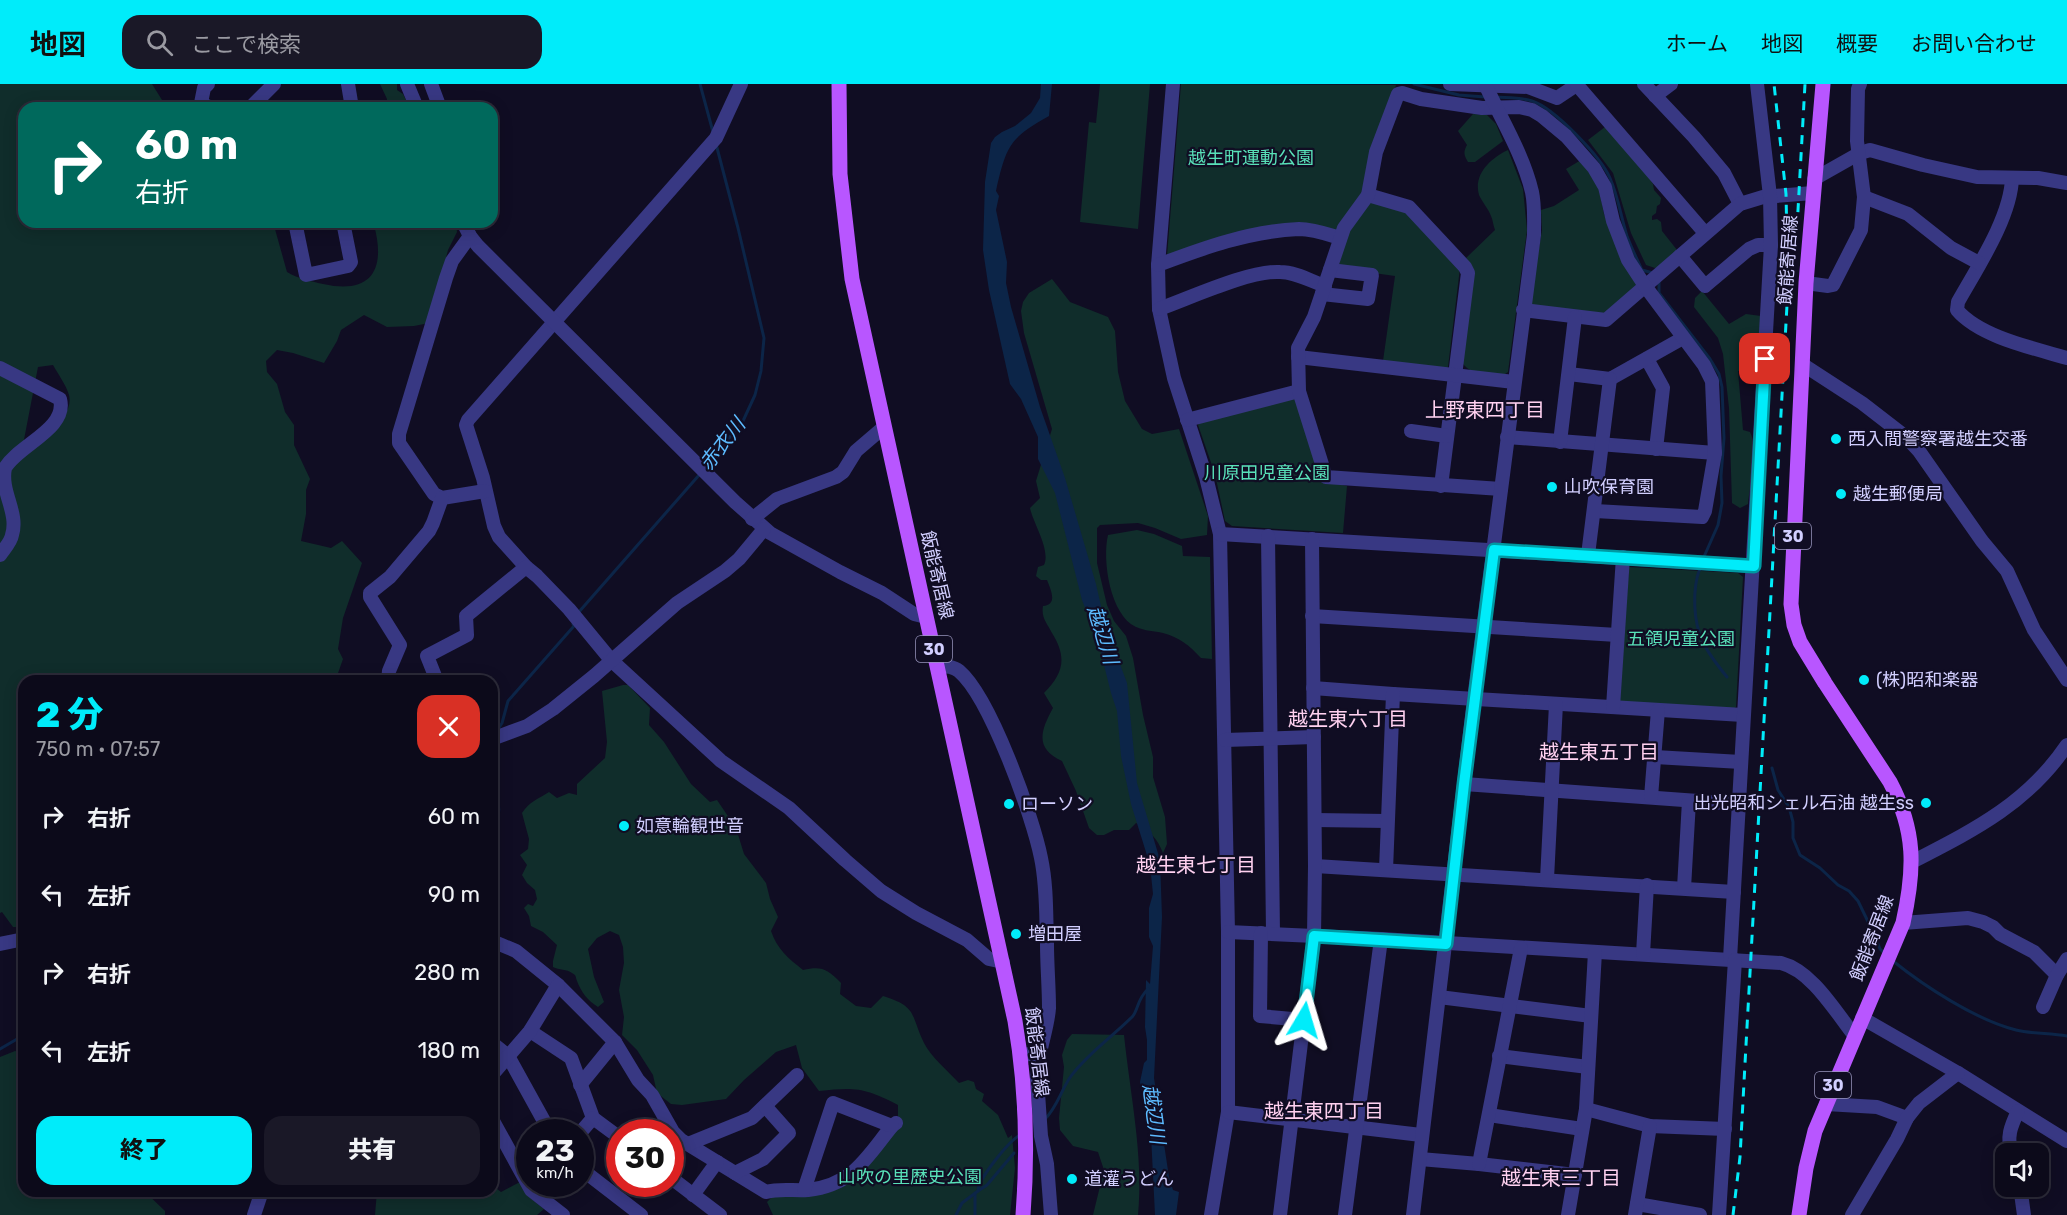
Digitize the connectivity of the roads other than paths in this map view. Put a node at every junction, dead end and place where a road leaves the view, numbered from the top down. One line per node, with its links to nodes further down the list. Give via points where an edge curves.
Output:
1 (208, 84): 19 (street)
2 (274, 84): 20 (street)
3 (348, 84): 21 (street)
4 (407, 84): 22 (street)
5 (430, 84): 23 (street)
6 (741, 84): 49 (street, via 716,138)
7 (839, 84): 62 (main road, 飯能寄居線 / 30, via 840,174 848,250)
8 (1173, 84): 41 (street)
9 (1450, 84): 17 (street)
10 (1577, 84): 16 (street, via 1557,98); 35 (street)
11 (1644, 84): 18 (street)
12 (1671, 84): 18 (street)
13 (1757, 84): 29 (street)
14 (1823, 84): 27 (main road, 飯能寄居線 / 30)
15 (1860, 84): 24 (street, via 1856,122)
16 (1529, 86): 17 (street)
17 (1490, 94): 28 (street, via 1482,108 1398,94 1376,152); 44 (street, via 1542,116 1594,168 1605,187 1628,260); 47 (street, via 1532,193 1534,235)
18 (1654, 96): 31 (street, via 1724,173)
19 (201, 102)
20 (256, 102)
21 (351, 102)
22 (414, 102)
23 (438, 102)
24 (1860, 153): 25 (street, via 1870,150 1977,177); 27 (street); 30 (street)
25 (2012, 178): 26 (street); 40 (street, via 2012,193)
26 (2067, 183)
27 (1814, 186): 29 (street); 43 (main road, 飯能寄居線 / 30)
28 (1368, 195): 37 (street); 57 (street, via 1408,207 1468,273)
29 (1770, 196): 31 (street); 38 (street)
30 (1864, 197): 40 (street, via 1908,214 1951,248); 43 (street, via 1861,230 1833,285)
31 (1740, 204): 35 (street)
32 (296, 228): 33 (street, via 306,275 348,266 351,262)
33 (344, 228)
34 (466, 228): 36 (street)
35 (1705, 233): 39 (street)
36 (470, 236): 49 (street); 73 (street, via 452,261 399,434 399,443 409,458 434,494)
37 (1340, 238): 41 (street, via 1300,229 1275,232 1203,248); 42 (street)
38 (1771, 245): 39 (street, via 1758,244 1749,249 1705,286); 84 (street)
39 (1680, 256): 44 (street)
40 (1979, 263): 52 (street, via 1958,302 1957,310 1966,321 1981,330)
41 (1158, 265): 46 (street)
42 (1330, 270): 45 (street); 45 (street, via 1372,274 1368,300)
43 (1806, 283): 54 (main road, 飯能寄居線 / 30)
44 (1648, 284): 48 (street, via 1606,320); 50 (street)
45 (1323, 290): 46 (street, via 1283,272 1270,272); 51 (street, via 1298,348)
46 (1160, 309): 61 (street, via 1165,343)
47 (1523, 310): 48 (street); 59 (street)
48 (1575, 317): 56 (street)
49 (554, 320): 72 (street, via 468,420 466,425); 75 (street)
50 (1683, 338): 53 (street); 69 (street, via 1712,381)
51 (1298, 357): 57 (street); 60 (street)
52 (2067, 358)
53 (1647, 359): 58 (street); 68 (street, via 1663,388)
54 (1802, 364): 94 (street, via 1862,404 1919,451 2007,571 2034,630); 116 (main road, 飯能寄居線 / 30, via 1791,582 1794,626 1809,658 1890,782 1911,839)
55 (0, 368): 81 (street, via 60,399 62,406 51,427 4,468 1,490 13,520 12,537)
56 (1569, 374): 58 (street); 66 (street)
57 (1454, 375): 59 (street); 64 (street)
58 (1610, 379): 67 (street)
59 (1514, 382): 65 (street)
60 (1299, 391): 61 (street); 70 (street, via 1326,477)
61 (1187, 420): 77 (street)
62 (884, 427): 75 (street, via 856,451 836,477 777,499); 87 (main road, 飯能寄居線 / 30)
63 (1411, 431): 64 (street)
64 (1447, 436): 70 (street)
65 (1507, 436): 66 (street); 71 (street)
66 (1560, 442): 67 (street)
67 (1601, 445): 68 (street); 74 (street)
68 (1656, 449): 69 (street)
69 (1714, 453): 74 (street, via 1702,517)
70 (1441, 486): 71 (street)
71 (1501, 489): 80 (street)
72 (485, 491): 73 (street); 85 (street, via 499,537)
73 (442, 498): 92 (street, via 429,531 390,577 370,592 400,645)
74 (1595, 511): 82 (street)
75 (752, 519): 76 (street)
76 (764, 529): 87 (street, via 882,593 914,615); 90 (street, via 739,559 677,603)
77 (1220, 534): 78 (street); 105 (street)
78 (1268, 536): 79 (street); 104 (street)
79 (1312, 539): 80 (street); 86 (street)
80 (1494, 550): 82 (street); 88 (street)
81 (0, 555)
82 (1588, 555): 83 (street)
83 (1623, 557): 84 (street); 89 (street)
84 (1754, 566): 101 (street)
85 (526, 567): 90 (street, via 569,609); 93 (street, via 466,616 467,635 427,656)
86 (1312, 616): 88 (street); 95 (street)
87 (927, 617): 91 (main road, 飯能寄居線 / 30)
88 (1485, 628): 89 (street); 97 (street)
89 (1617, 635): 99 (street)
90 (612, 660): 102 (street, via 553,709 527,726); 138 (street, via 721,761 789,808 881,891 966,940 989,959)
91 (938, 666): 138 (main road, 飯能寄居線 / 30); 151 (street, via 959,671 994,726 1041,859 1049,1009)
92 (389, 675)
93 (435, 675)
94 (2067, 680)
95 (1313, 688): 96 (street); 103 (street)
96 (1393, 694): 97 (street); 115 (street)
97 (1474, 699): 98 (street); 109 (street)
98 (1556, 704): 99 (street); 110 (street)
99 (1613, 707): 100 (street)
100 (1658, 710): 101 (street); 107 (street)
101 (1743, 715): 108 (street)
102 (498, 737)
103 (1314, 737): 104 (street); 114 (street)
104 (1271, 738): 105 (street); 126 (street)
105 (1225, 740): 125 (street)
106 (2067, 745): 116 (street, via 2055,763 2006,809)
107 (1655, 757): 108 (street); 111 (street)
108 (1741, 762): 113 (street)
109 (1464, 784): 110 (street); 119 (street)
110 (1552, 791): 111 (street); 120 (street)
111 (1651, 797): 112 (street)
112 (1689, 801): 113 (street); 122 (street)
113 (1739, 804): 123 (street)
114 (1315, 820): 115 (street); 117 (street)
115 (1387, 821): 118 (street)
116 (1912, 862): 124 (main road, 飯能寄居線 / 30)
117 (1316, 866): 118 (street); 127 (street)
118 (1386, 870): 119 (street)
119 (1454, 874): 120 (street); 131 (street)
120 (1547, 879): 121 (street)
121 (1647, 885): 122 (street); 135 (street)
122 (1684, 888): 123 (street)
123 (1734, 891): 137 (street)
124 (1903, 923): 139 (street, via 1968,918 1983,922 2034,952); 145 (main road, 飯能寄居線 / 30)
125 (1228, 932): 126 (street); 164 (street)
126 (1267, 933): 127 (street); 146 (street, via 1260,1016)
127 (1314, 936): 128 (street); 146 (street)
128 (1381, 939): 131 (street); 171 (street)
129 (18, 940): 132 (street)
130 (498, 944): 140 (street, via 516,951)
131 (1446, 944): 133 (street); 141 (street)
132 (0, 945)
133 (1521, 948): 134 (street); 142 (street)
134 (1595, 952): 135 (street); 144 (street)
135 (1643, 954): 137 (street)
136 (2067, 959): 139 (street)
137 (1733, 960): 148 (street, via 1781,963 1800,971); 175 (street)
138 (1003, 962): 152 (main road, 飯能寄居線 / 30)
139 (2057, 975): 143 (street)
140 (558, 985): 147 (street); 149 (street)
141 (1438, 997): 142 (street); 176 (street)
142 (1509, 1005): 144 (street); 154 (street)
143 (2043, 1007)
144 (1591, 1016): 155 (street)
145 (1862, 1018): 148 (main road, 飯能寄居線 / 30); 157 (street)
146 (1304, 1020): 169 (street)
147 (530, 1031): 153 (street); 159 (street, via 571,1058)
148 (1854, 1035): 160 (main road, 飯能寄居線 / 30)
149 (615, 1042): 159 (street); 179 (street, via 673,1132)
150 (498, 1048): 153 (street)
151 (1040, 1053): 152 (street); 199 (street, via 1037,1079)
152 (1021, 1055): 198 (main road, 飯能寄居線 / 30, via 1026,1137)
153 (508, 1056): 156 (street); 168 (street)
154 (1499, 1056): 155 (street); 165 (street)
155 (1588, 1067): 162 (street)
156 (498, 1068)
157 (1958, 1074): 163 (street); 167 (street, via 1919,1103)
158 (797, 1075): 161 (street)
159 (580, 1084): 166 (street)
160 (1826, 1104): 167 (street, via 1877,1107); 207 (main road, 飯能寄居線 / 30, via 1815,1131)
161 (765, 1106): 179 (street, via 752,1118); 184 (street, via 789,1133 763,1159)
162 (1586, 1109): 170 (street); 174 (street)
163 (2018, 1111): 177 (street); 178 (street)
164 (1228, 1112): 169 (street); 200 (street)
165 (1489, 1115): 174 (street); 183 (street)
166 (593, 1118): 172 (street)
167 (1907, 1118): 208 (street)
168 (543, 1119)
169 (1292, 1120): 171 (street); 201 (street)
170 (1650, 1126): 175 (street); 193 (street)
171 (1356, 1127): 176 (street); 202 (street)
172 (606, 1128)
173 (498, 1129): 180 (street)
174 (1582, 1129): 185 (street)
175 (1725, 1129): 206 (street)
176 (1422, 1135): 181 (street)
177 (2067, 1141)
178 (2009, 1143)
179 (688, 1144): 182 (street)
180 (516, 1158)
181 (1420, 1159): 183 (street); 203 (street)
182 (717, 1162): 184 (street); 189 (street)
183 (1479, 1164): 185 (street)
184 (735, 1173): 188 (street, via 766,1192)
185 (1575, 1175): 204 (street)
186 (594, 1179): 196 (street)
187 (684, 1188): 189 (street)
188 (804, 1190): 188 (street, via 843,1181 894,1124 833,1103)
189 (693, 1195): 197 (street)
190 (260, 1197): 194 (street)
191 (545, 1197): 195 (street)
192 (2022, 1197): 209 (street)
193 (1636, 1209): 205 (street)
194 (254, 1215)
195 (564, 1215)
196 (641, 1215)
197 (720, 1215)
198 (1023, 1215)
199 (1051, 1215)
200 (1211, 1215)
201 (1280, 1215)
202 (1345, 1215)
203 (1413, 1215)
204 (1568, 1215)
205 (1700, 1215)
206 (1719, 1215)
207 (1799, 1215)
208 (1852, 1215)
209 (2024, 1215)

